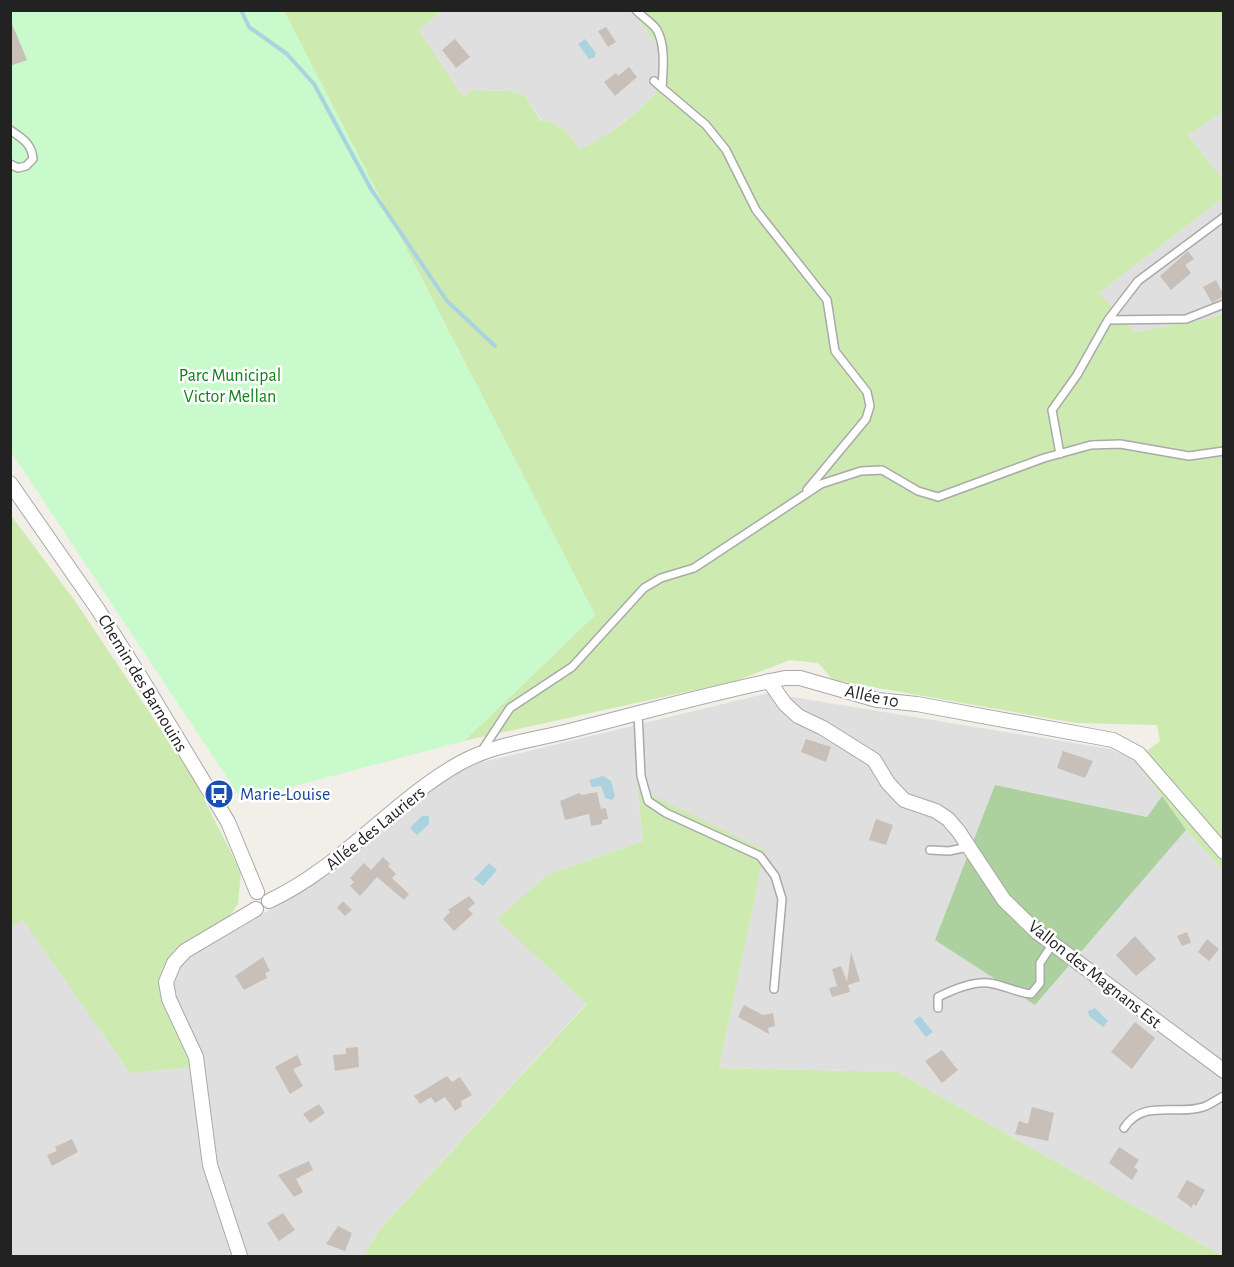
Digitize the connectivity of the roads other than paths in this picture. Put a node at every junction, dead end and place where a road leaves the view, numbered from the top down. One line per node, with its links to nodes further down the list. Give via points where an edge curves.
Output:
1 (636, 10): 3 (lane, via 660,37)
2 (654, 81): 3 (lane)
3 (662, 88): 12 (lane, via 706,125 726,150 756,210 827,300 835,351 867,392 870,406 866,419)
4 (10, 130): 5 (lane, via 27,142 33,159 18,168)
5 (10, 164)
6 (1224, 217): 8 (lane, via 1137,280)
7 (1224, 304): 8 (lane, via 1186,319)
8 (1108, 320): 10 (lane, via 1052,410)
9 (1224, 451): 10 (lane, via 1189,456 1105,443)
10 (1060, 454): 12 (lane, via 938,498 918,492 882,470 861,471)
11 (10, 483): 19 (street, Chemin des Barnouins, via 97,608 228,822)
12 (803, 494): 15 (lane, via 694,568 644,588 572,667 510,708)
13 (769, 681): 14 (street, Allée 10); 16 (street, Vallon des Magnans Est, via 798,716 874,760 904,800 948,819); 18 (street, Allée 10, via 800,678 877,700 1113,740 1139,754)
14 (638, 713): 15 (street, Allée 10); 23 (lane, via 640,776 648,801 759,856 775,876 782,899)
15 (480, 754): 20 (street, Allée des Lauriers, via 402,801 321,872)
16 (968, 847): 17 (lane); 22 (street, Vallon des Magnans Est, via 1004,900)
17 (930, 850)
18 (1224, 852)
19 (257, 892): 20 (street, via 266,894); 21 (street, Chemin des Barnouins, via 251,901)
20 (269, 901): 21 (street, via 265,909)
21 (256, 909): 28 (street, via 185,951 174,963 166,982 169,999 196,1058 210,1164)
22 (1052, 945): 24 (lane, via 1040,963 1040,983 1031,994 988,983 938,996); 25 (street, Vallon des Magnans Est)
23 (774, 989)
24 (938, 1008)
25 (1224, 1071)
26 (1224, 1096): 27 (lane, via 1201,1108 1147,1112 1130,1119)
27 (1124, 1128)
28 (240, 1257)

